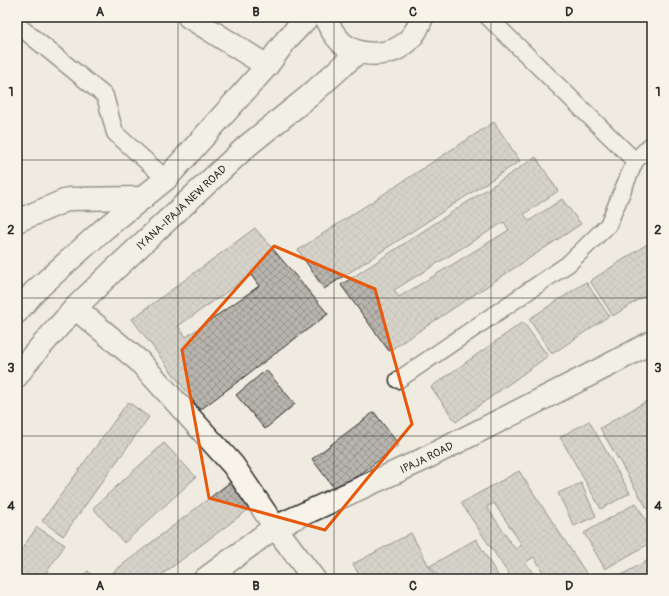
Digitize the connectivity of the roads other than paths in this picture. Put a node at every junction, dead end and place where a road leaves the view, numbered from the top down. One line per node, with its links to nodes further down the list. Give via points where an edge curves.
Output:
1 (189, 17): 8 (street)
2 (308, 17): 8 (street)
3 (325, 17): 7 (street, via 332,32 344,44)
4 (422, 17): 7 (street, via 408,42 393,51 376,54)
5 (488, 17): 10 (lane)
6 (20, 27): 11 (lane, via 105,96 115,133)
7 (358, 52): 14 (street, IYANA-IPAJA NEW ROAD, via 308,97 247,146)
8 (266, 66): 11 (street)
9 (652, 144): 10 (lane)
10 (635, 160): 18 (lane, via 608,225 568,264)
11 (166, 179): 12 (street)
12 (143, 198): 13 (street, via 69,199); 15 (street, via 34,291)
13 (17, 221)
14 (75, 308): 17 (street, IYANA-IPAJA NEW ROAD); 19 (street, via 139,361 233,465)
15 (17, 312)
16 (652, 342): 19 (street, IPAJA ROAD, via 420,461)
17 (17, 376)
18 (398, 380)
19 (274, 528): 20 (street, IPAJA ROAD); 21 (street)
20 (205, 579)
21 (314, 579)

